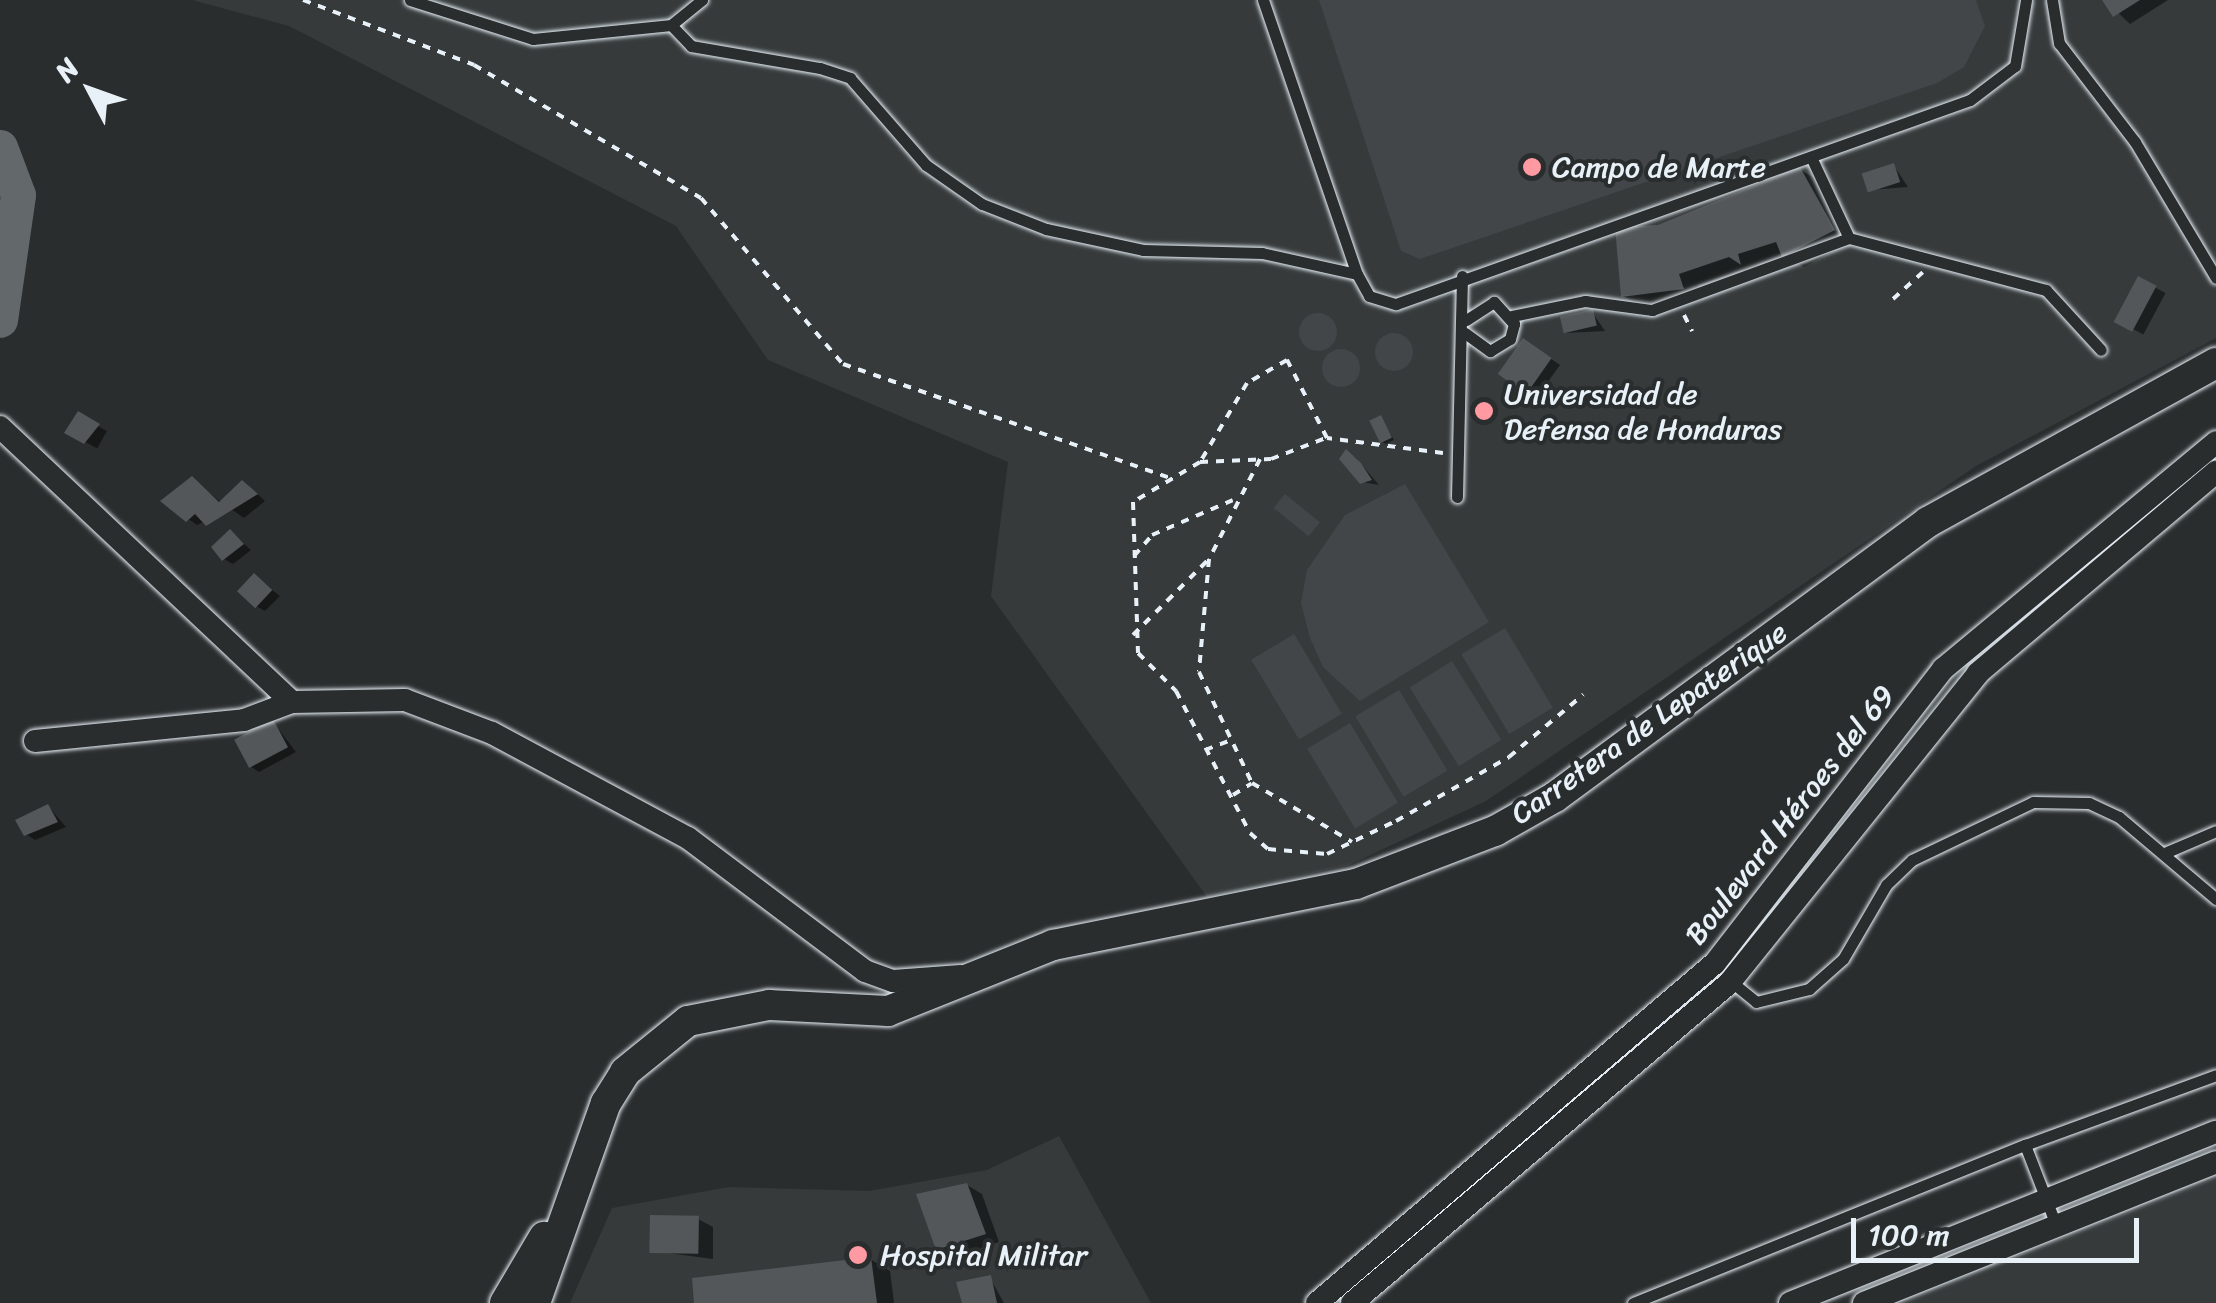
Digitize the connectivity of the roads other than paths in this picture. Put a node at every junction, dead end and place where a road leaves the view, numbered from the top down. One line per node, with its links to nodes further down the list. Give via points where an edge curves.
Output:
1 (410, 0): 6 (lane, via 533,39)
2 (702, 0): 6 (lane)
3 (1263, 0): 9 (lane)
4 (2026, 0): 7 (lane, via 2025,41 2000,82)
5 (2052, 0): 11 (lane, via 2059,43 2134,142)
6 (670, 25): 9 (lane, via 690,46 850,78 926,166 982,204 1046,229 1143,250 1262,253)
7 (1811, 156): 8 (lane); 10 (lane)
8 (1848, 238): 12 (lane, via 1677,302 1631,312 1585,301); 14 (lane, via 1940,256 2046,290)
9 (1358, 274): 10 (lane, via 1369,296 1396,304)
10 (1462, 276): 13 (lane)
11 (2216, 278)
12 (1512, 316): 13 (lane, via 1486,302); 13 (lane, via 1498,349 1482,350)
13 (1465, 328): 20 (lane)
14 (2101, 350)
15 (2216, 363): 21 (main road, Carretera de Lepaterique, via 1928,522)
16 (2216, 376): 21 (main road, Carretera de Lepaterique)
17 (0, 426): 22 (street)
18 (2216, 442): 27 (street, Boulevard Héroes del 69, via 1943,669)
19 (2216, 472): 29 (street, Boulevard Héroes del 69, via 1978,672)
20 (1457, 498)
21 (1865, 570): 28 (main road, Carretera de Lepaterique, via 1495,831 1356,884 1239,913 1140,924)
22 (292, 702): 23 (street, via 244,720); 28 (street, via 405,700 492,732 688,838 865,970 893,981)
23 (35, 741)
24 (2216, 831): 25 (lane)
25 (2168, 852): 26 (lane); 29 (lane, via 2089,802 2034,802 1912,860 1886,885 1843,959 1808,990 1756,1002)
26 (2216, 899)
27 (1714, 963): 29 (lane); 39 (street, Boulevard Héroes del 69)
28 (975, 976): 34 (main road, Carretera de Lepaterique, via 888,1011 769,1005 688,1021 625,1072)
29 (1730, 982): 40 (street, Boulevard Héroes del 69)
30 (2216, 1074): 32 (lane)
31 (2216, 1132): 35 (street)
32 (2026, 1145): 35 (lane); 41 (lane)
33 (2216, 1162): 36 (street)
34 (580, 1180): 37 (main road, Carretera de Lepaterique); 38 (main road, Carretera de Lepaterique)
35 (2045, 1199): 36 (lane); 42 (street)
36 (2056, 1225): 43 (street)
37 (505, 1303)
38 (536, 1303)
39 (1317, 1303)
40 (1352, 1303)
41 (1633, 1303)
42 (1790, 1303)
43 (1864, 1303)

